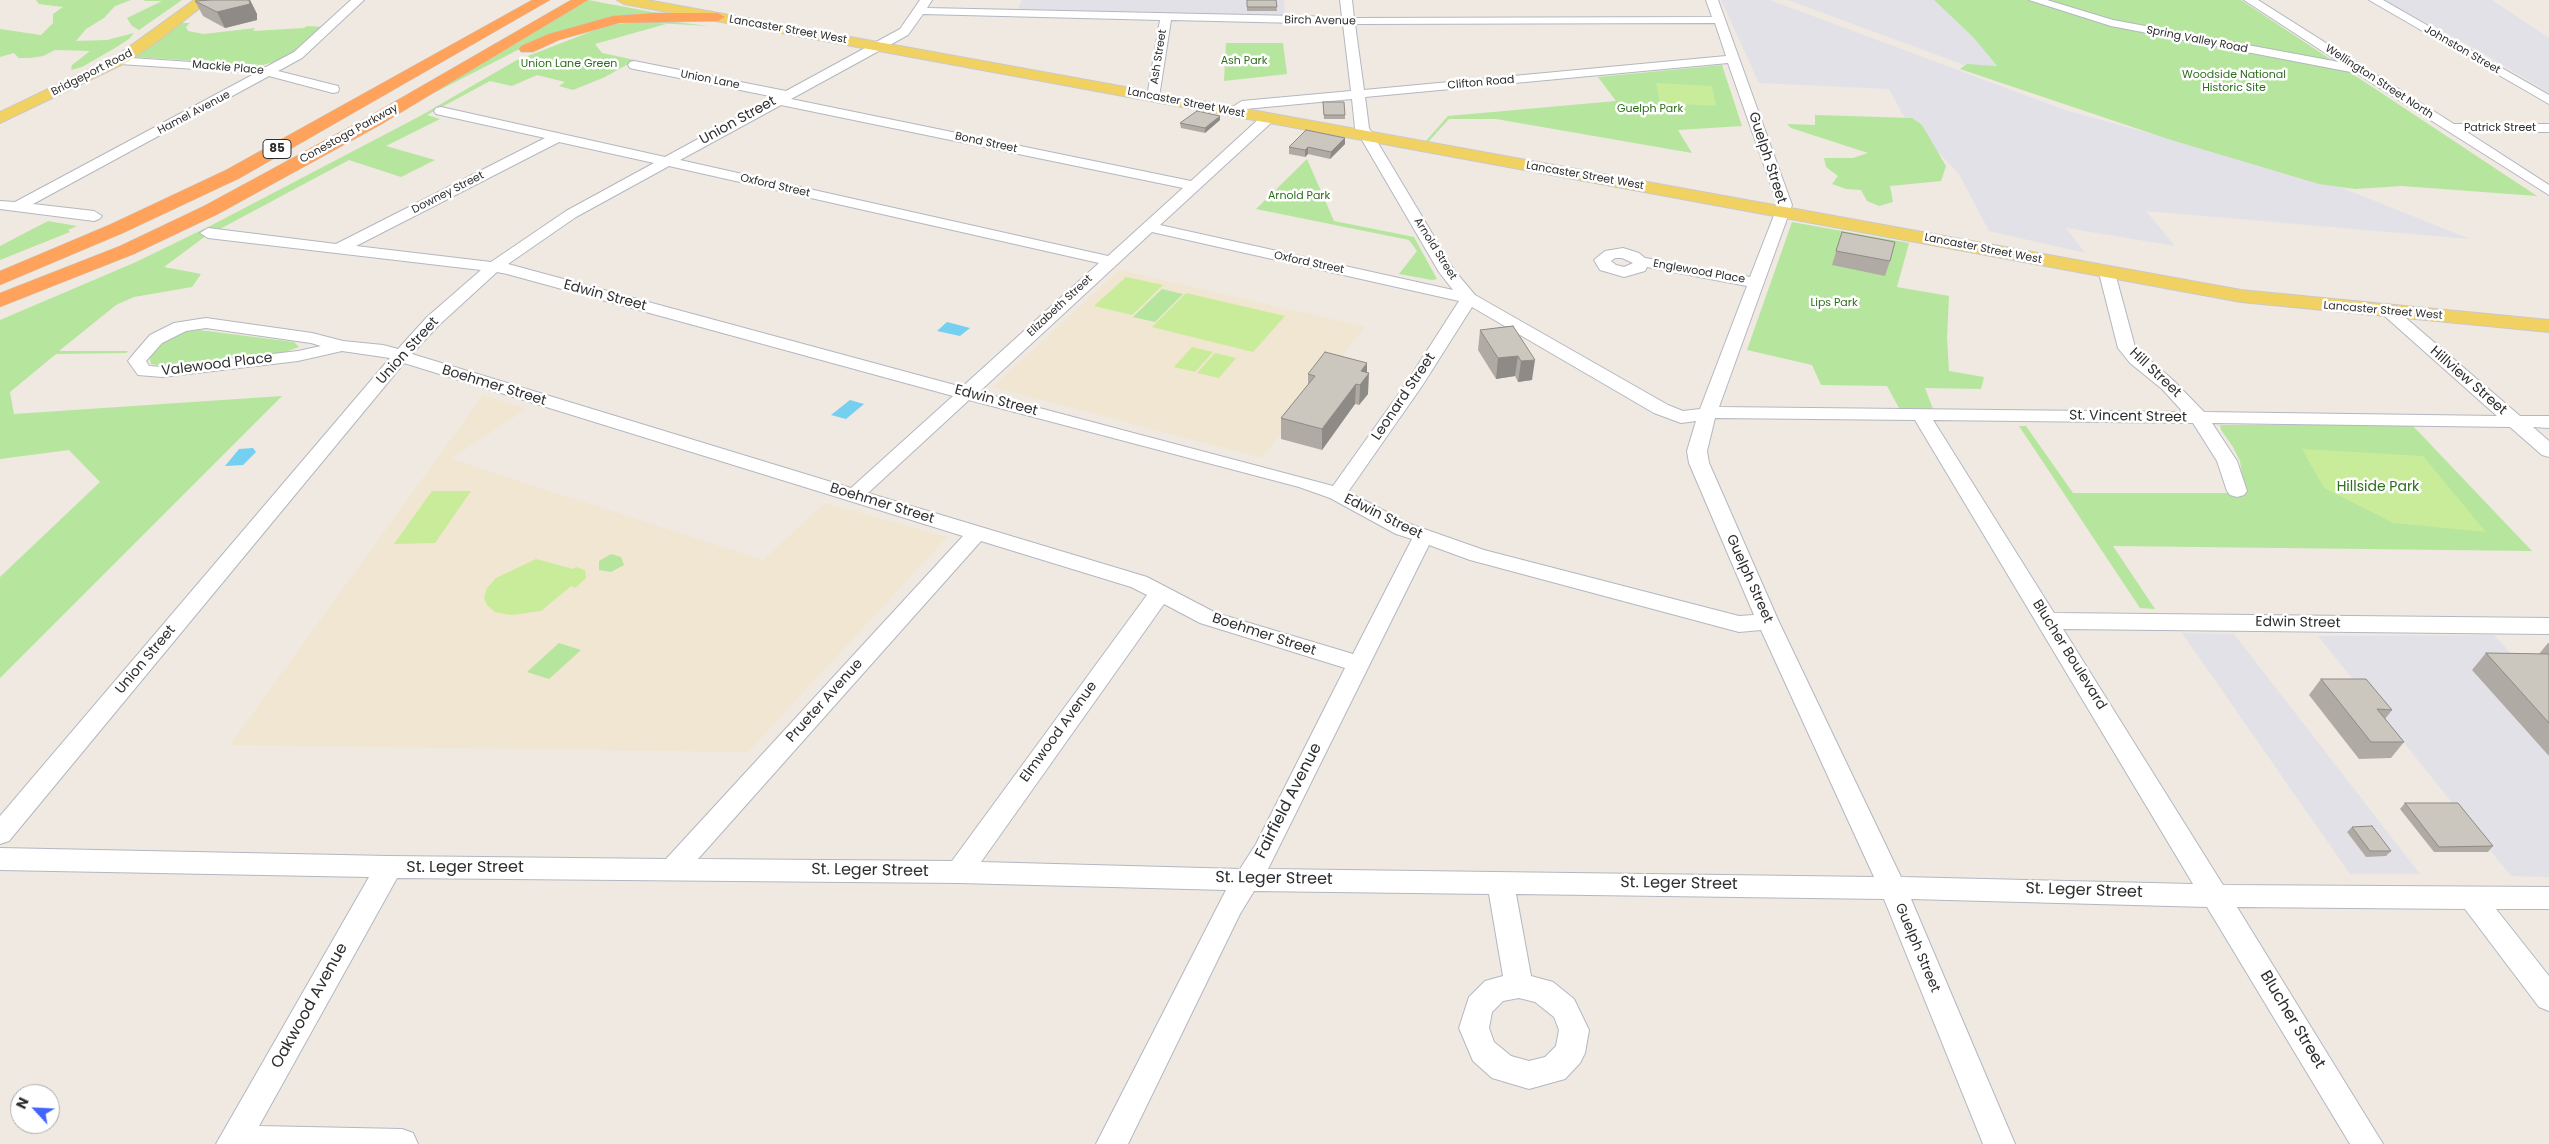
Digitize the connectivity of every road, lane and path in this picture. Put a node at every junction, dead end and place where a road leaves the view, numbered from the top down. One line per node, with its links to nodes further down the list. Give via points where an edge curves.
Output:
1 (203, 0): 21 (main road, Bridgeport Road)
2 (358, 0): 24 (street, Hamel Avenue, via 298,55)
3 (538, 0): 18 (highway)
4 (544, 0): 18 (highway, Conestoga Parkway / 85)
5 (581, 0): 39 (highway, Conestoga Parkway / 85)
6 (624, 0): 15 (main road, Lancaster Street West)
7 (926, 0): 13 (street, Union Street)
8 (1346, 0): 17 (street, Arnold Street)
9 (1712, 0): 16 (street, Guelph Street)
10 (2035, 0): 23 (street, Spring Valley Road, via 2111,23)
11 (2250, 0): 23 (street, Wellington Street North)
12 (2374, 0): 29 (street, Johnston Street)
13 (920, 11): 14 (street, Birch Avenue); 19 (street, Union Street, via 904,32)
14 (1166, 17): 17 (street, Birch Avenue); 27 (street, Ash Street)
15 (718, 18): 19 (main road, Lancaster Street West); 39 (highway, via 618,19 554,36)
16 (1719, 20): 17 (street, Birch Avenue); 20 (street, Guelph Street)
17 (1349, 21): 26 (street, Arnold Street)
18 (503, 22): 53 (highway, Conestoga Parkway / 85, via 233,174)
19 (877, 47): 27 (main road, Lancaster Street West); 28 (street, Union Street)
20 (1734, 59): 26 (street, Clifton Road); 44 (street, Guelph Street, via 1785,204)
21 (120, 60): 24 (street, Mackie Place); 32 (main road, Bridgeport Road)
22 (634, 65): 28 (street, Union Lane)
23 (2361, 70): 34 (street, Wellington Street North)
24 (269, 72): 25 (street, Mackie Place); 43 (street, Hamel Avenue)
25 (333, 89)
26 (1357, 94): 31 (street, Clifton Road, via 1242,105); 36 (street, Arnold Street, via 1362,128)
27 (1153, 96): 31 (main road, Lancaster Street West)
28 (782, 98): 38 (street, Union Street); 40 (street, Bond Street)
29 (2549, 100)
30 (440, 111): 37 (street, Oxford Street)
31 (1231, 112): 33 (main road, Lancaster Street West)
32 (0, 118)
33 (1267, 119): 36 (main road, Lancaster Street West); 40 (street, Elizabeth Street)
34 (2452, 128): 35 (street, Patrick Street); 41 (street, Wellington Street North)
35 (2549, 128)
36 (1369, 137): 44 (main road, Lancaster Street West); 55 (street, Arnold Street, via 1447,272)
37 (556, 138): 38 (street, Oxford Street); 48 (street, Downey Street)
38 (665, 162): 49 (street, Oxford Street); 51 (street, Union Street, via 570,214)
39 (286, 170): 56 (highway, Conestoga Parkway / 85, via 136,246)
40 (1194, 186): 46 (street, Elizabeth Street)
41 (2549, 191)
42 (0, 205): 43 (street)
43 (17, 207): 45 (street)
44 (1783, 212): 52 (main road, Lancaster Street West); 54 (street, Guelph Street)
45 (94, 216)
46 (1149, 227): 49 (street, Elizabeth Street); 55 (street, Oxford Street)
47 (208, 233): 48 (street, Edwin Street)
48 (340, 248): 51 (street, Edwin Street)
49 (1110, 261): 61 (street, Elizabeth Street)
50 (1641, 262): 54 (street, Englewood Place)
51 (494, 268): 60 (street, Union Street, via 433,321); 61 (street, Edwin Street, via 512,270)
52 (2107, 272): 57 (main road, Lancaster Street West, via 2262,299); 64 (street, Hill Street, via 2127,348)
53 (0, 279)
54 (1757, 283): 62 (street, Guelph Street)
55 (1469, 298): 62 (street, Arnold Street, via 1661,409 1681,417); 69 (street, Leonard Street, via 1413,386)
56 (0, 302)
57 (2387, 311): 58 (main road, Lancaster Street West); 65 (street, Hillview Street)
58 (2549, 326)
59 (342, 346): 59 (street, Valewood Place, via 312,338 206,323 180,327 156,339 137,361 144,371 162,372 298,356); 60 (street, Valewood Place, via 367,347)
60 (401, 356): 70 (street, Boehmer Street); 78 (street, Union Street)
61 (966, 394): 69 (street, Edwin Street, via 1306,483); 70 (street, Elizabeth Street)
62 (1708, 414): 63 (street, St. Vincent Street); 74 (street, Guelph Street, via 1697,451 1699,463)
63 (1920, 415): 64 (street, St. Vincent Street); 75 (street, Blucher Boulevard)
64 (2199, 418): 65 (street, St. Vincent Street); 68 (street, Hill Street, via 2227,461)
65 (2514, 421): 66 (street, St. Vincent Street); 67 (street, Hillview Street)
66 (2549, 422)
67 (2549, 451)
68 (2237, 491)
69 (1337, 494): 72 (street, Edwin Street, via 1381,519)
70 (855, 496): 71 (street, Boehmer Street)
71 (976, 533): 73 (street, Boehmer Street, via 1139,582); 81 (street, Prueter Avenue)
72 (1423, 537): 74 (street, Edwin Street, via 1486,558 1681,610 1739,624); 77 (street, Fairfield Avenue)
73 (1160, 593): 77 (street, Boehmer Street, via 1208,618); 82 (street, Elmwood Avenue)
74 (1768, 622): 85 (street, Guelph Street)
75 (2048, 622): 76 (street, Edwin Street); 86 (street, Blucher Boulevard)
76 (2549, 626)
77 (1358, 664): 83 (street, Fairfield Avenue)
78 (0, 834)
79 (0, 859): 80 (street, St. Leger Street)
80 (388, 867): 81 (street, St. Leger Street); 91 (street, Oakwood Avenue)
81 (673, 869): 82 (street, St. Leger Street)
82 (959, 872): 83 (street, St. Leger Street)
83 (1248, 880): 84 (street, St. Leger Street); 93 (street, Fairfield Avenue, via 1230,907)
84 (1500, 882): 85 (street, St. Leger Street); 89 (street)
85 (1892, 887): 86 (street, St. Leger Street); 94 (street, Guelph Street)
86 (2217, 896): 87 (street, St. Leger Street); 95 (street, Blucher Street)
87 (2472, 898): 88 (street, St. Leger Street); 90 (street)
88 (2549, 898)
89 (1518, 985)
90 (2549, 998)
91 (233, 1142): 92 (street)
92 (402, 1144)
93 (1112, 1144)
94 (1999, 1144)
95 (2367, 1144)

